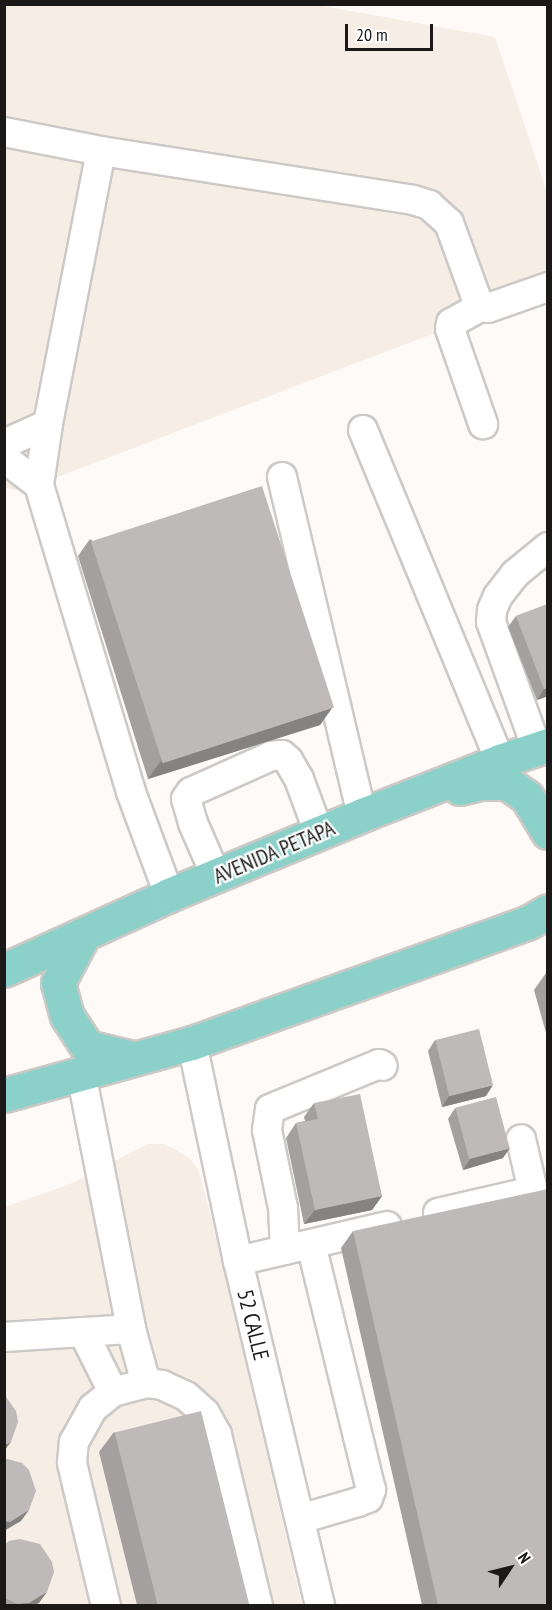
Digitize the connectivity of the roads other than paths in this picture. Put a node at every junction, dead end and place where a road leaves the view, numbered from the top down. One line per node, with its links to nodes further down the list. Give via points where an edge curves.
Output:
1 (4, 132): 2 (lane)
2 (101, 151): 4 (lane, via 429,205 441,213 456,234); 5 (lane)
3 (548, 287): 4 (lane, via 488,308)
4 (482, 306): 6 (lane, via 451,323 450,329)
5 (48, 424): 8 (lane); 11 (lane)
6 (483, 424)
7 (363, 430): 14 (lane)
8 (4, 444)
9 (4, 459): 11 (lane)
10 (282, 477): 16 (lane)
11 (39, 485): 21 (lane, via 127,781)
12 (548, 547): 13 (lane, via 515,574 498,596 491,622)
13 (542, 747): 14 (main road, AVENIDA PETAPA)
14 (500, 761): 15 (main road, AVENIDA PETAPA)
15 (396, 801): 16 (main road, AVENIDA PETAPA); 17 (main road, via 480,783 507,783 527,797)
16 (362, 815): 18 (main road, AVENIDA PETAPA)
17 (548, 832)
18 (319, 833): 19 (main road, AVENIDA PETAPA); 19 (lane, via 288,760 282,755 271,756 191,792 186,799)
19 (216, 876): 21 (main road, AVENIDA PETAPA)
20 (548, 893): 24 (main road, via 530,908)
21 (169, 896): 23 (main road, AVENIDA PETAPA)
22 (541, 918): 24 (main road)
23 (82, 937): 25 (main road, AVENIDA PETAPA); 27 (main road, via 58,983 67,1016 87,1047)
24 (460, 947): 26 (main road)
25 (4, 970)
26 (192, 1043): 27 (main road); 33 (lane, 52 CALLE)
27 (134, 1058): 29 (main road)
28 (383, 1066): 32 (lane, via 379,1064 270,1109 267,1130 284,1209)
29 (81, 1073): 30 (main road); 34 (lane)
30 (4, 1095)
31 (520, 1139): 32 (lane, via 532,1191)
32 (298, 1247): 33 (lane); 39 (lane, via 371,1490 368,1497 358,1502)
33 (238, 1262): 39 (lane, 52 CALLE)
34 (131, 1329): 35 (lane); 37 (lane)
35 (83, 1332): 36 (lane); 38 (lane)
36 (4, 1337)
37 (146, 1383): 38 (lane); 41 (lane, via 162,1385 186,1396 205,1413 217,1435)
38 (113, 1392): 40 (lane, via 93,1408 80,1427 72,1462)
39 (300, 1519): 42 (lane, 52 CALLE)
40 (106, 1605)
41 (258, 1605)
42 (320, 1605)

